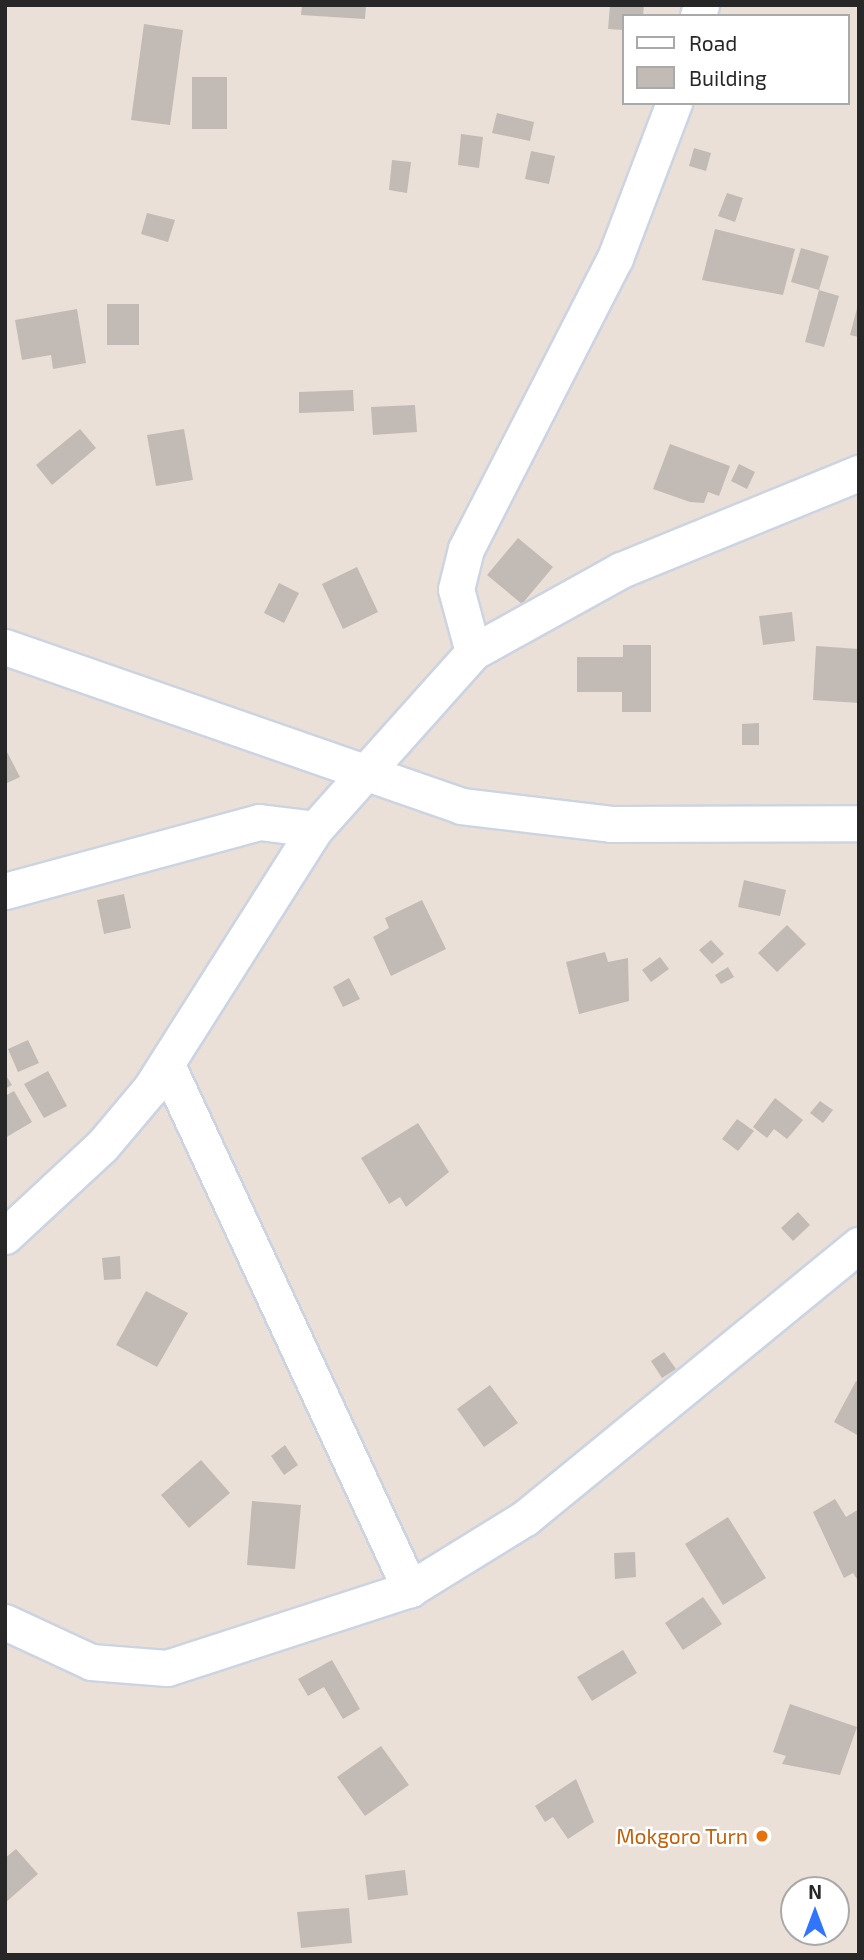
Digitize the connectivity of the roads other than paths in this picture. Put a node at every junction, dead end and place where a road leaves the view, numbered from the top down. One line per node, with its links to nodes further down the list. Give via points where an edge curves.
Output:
1 (673, 105): 4 (street, via 615,258 466,549 456,589)
2 (859, 473): 4 (street, via 621,570)
3 (5, 647): 5 (street)
4 (473, 652): 5 (street)
5 (362, 771): 6 (street, via 461,806 536,818 675,826); 7 (street)
6 (859, 823)
7 (315, 830): 8 (street, via 259,822); 9 (street)
8 (5, 891)
9 (167, 1065): 10 (street, via 102,1146); 12 (street)
10 (5, 1236)
11 (859, 1245): 12 (street, via 525,1518)
12 (410, 1589): 13 (street, via 167,1668 91,1662)
13 (5, 1622)

